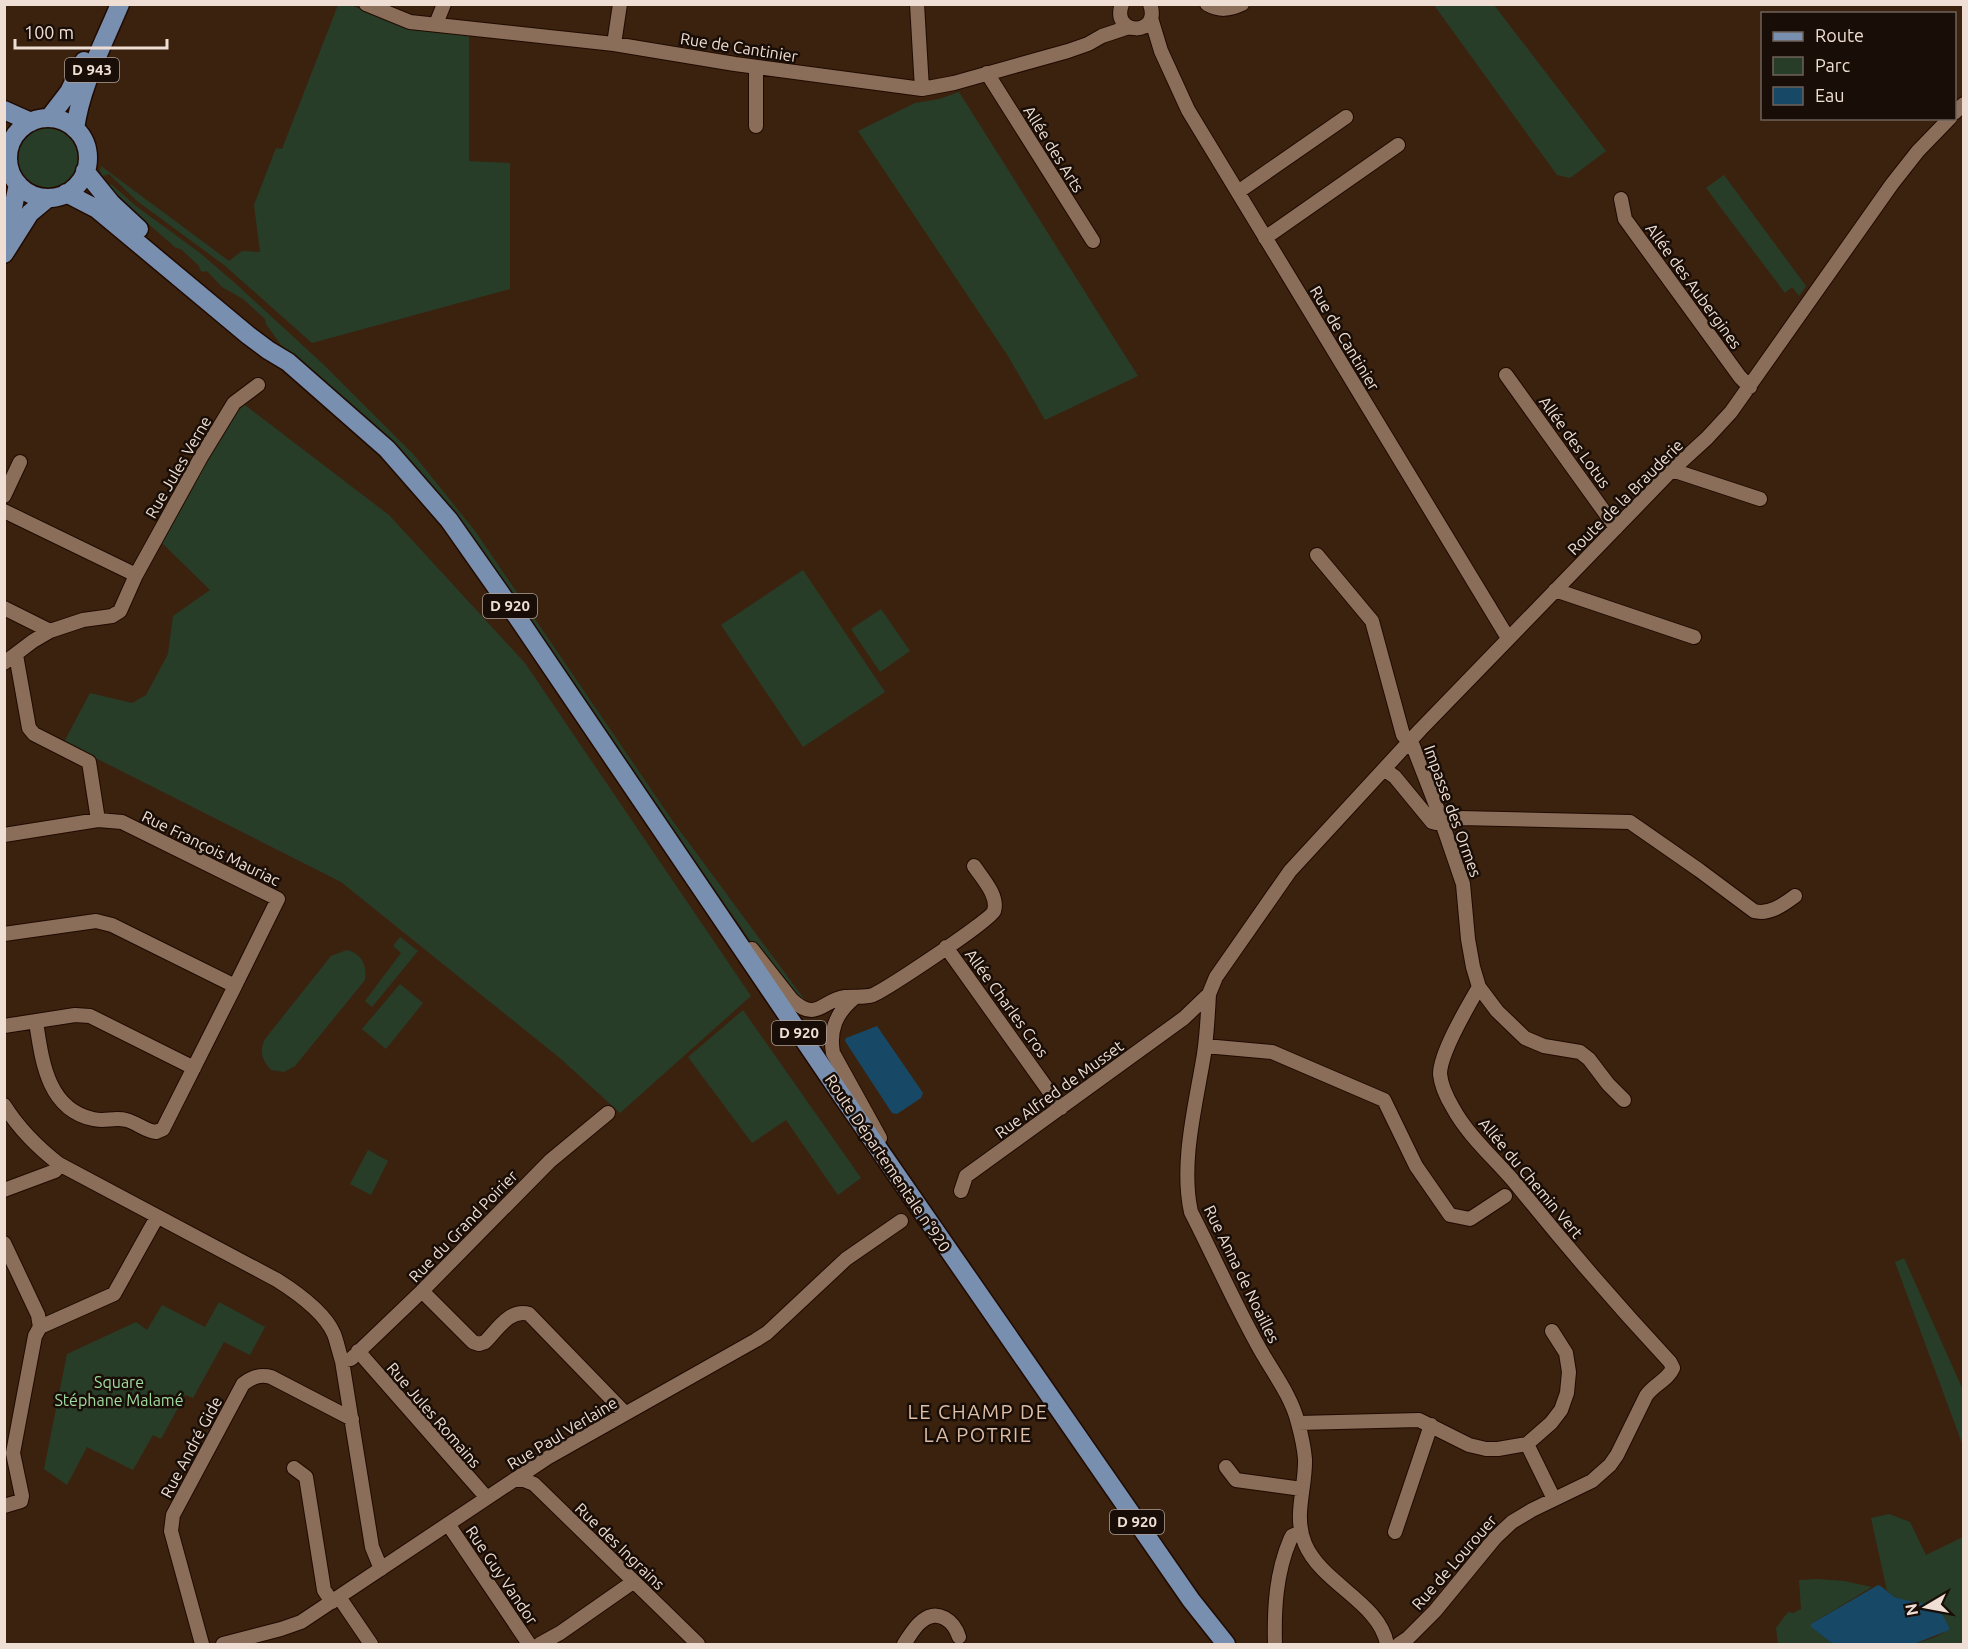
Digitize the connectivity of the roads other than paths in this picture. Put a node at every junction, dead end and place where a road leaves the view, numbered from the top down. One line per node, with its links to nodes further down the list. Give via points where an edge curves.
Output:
1 (110, 4): 21 (main road, D 943, via 69,92)
2 (120, 4): 24 (main road, D 943, via 78,108)
3 (366, 4): 11 (street, Rue de Cantinier, via 410,22)
4 (444, 4): 11 (street)
5 (620, 4): 14 (street)
6 (917, 4): 18 (street)
7 (1207, 4): 8 (street, via 1226,10)
8 (1242, 4)
9 (1151, 8): 12 (street, via 1149,23); 15 (street, Rue de Cantinier)
10 (1121, 10): 12 (street, via 1125,24); 13 (street, Rue de Cantinier)
11 (436, 24): 14 (street, Rue de Cantinier)
12 (1134, 28): 13 (street, Rue de Cantinier); 15 (street, Rue de Cantinier)
13 (1102, 36): 17 (street, Rue de Cantinier, via 1068,51)
14 (614, 44): 16 (street, Rue de Cantinier)
15 (1161, 51): 29 (street, Rue de Cantinier, via 1188,110)
16 (756, 67): 18 (street, Rue de Cantinier); 23 (street)
17 (987, 73): 18 (street, Rue de Cantinier); 34 (street, Allée des Arts)
18 (922, 89)
19 (4, 110): 21 (main road)
20 (1346, 117): 29 (street)
21 (40, 120): 24 (main road, via 66,122); 25 (main road)
22 (1948, 120): 40 (street, Route de la Brauderie, via 1892,184)
23 (756, 126)
24 (75, 129): 27 (main road, via 85,145)
25 (7, 142): 28 (main road, via 9,164)
26 (1398, 145): 33 (street)
27 (85, 171): 30 (main road); 37 (main road, D 920, via 121,213 274,343)
28 (18, 184): 31 (main road, via 34,195); 35 (main road)
29 (1238, 192): 33 (street, Rue de Cantinier)
30 (66, 193): 31 (main road); 37 (main road, D 920, via 97,209 248,335)
31 (48, 198): 36 (main road, via 30,213)
32 (1621, 199): 40 (street, Allée des Aubergines, via 1625,219)
33 (1265, 238): 53 (street, Rue de Cantinier)
34 (1093, 241)
35 (4, 249)
36 (4, 254)
37 (288, 362): 64 (main road, D 920, via 387,449 449,520)
38 (1506, 375): 46 (street, Allée des Lotus)
39 (258, 385): 48 (street, Rue Jules Verne, via 234,403)
40 (1750, 387): 42 (street, Route de la Brauderie, via 1707,438)
41 (20, 462): 43 (street)
42 (1672, 470): 44 (street); 46 (street, Route de la Brauderie)
43 (4, 495)
44 (1760, 499)
45 (4, 511): 48 (street)
46 (1616, 528): 49 (street, Route de la Brauderie)
47 (1317, 555): 55 (street, Impasse des Ormes, via 1372,621 1403,735)
48 (136, 575): 51 (street, Rue Jules Verne, via 117,614)
49 (1555, 590): 52 (street); 53 (street, Route de la Brauderie)
50 (4, 608): 51 (street)
51 (50, 631): 54 (street, Rue Jules Verne)
52 (1694, 637)
53 (1508, 638): 55 (street, Route de la Brauderie)
54 (10, 659): 59 (street, via 29,728 89,762)
55 (1409, 742): 56 (street, Route de la Brauderie); 57 (street, Impasse des Ormes)
56 (1384, 769): 58 (street); 63 (street, Route de la Brauderie)
57 (1424, 775): 58 (street, via 1422,785); 60 (street, Impasse des Ormes)
58 (1406, 789): 60 (street, via 1432,822)
59 (99, 820): 61 (street, Rue François Mauriac); 68 (street, Rue François Mauriac, via 122,822 278,899)
60 (1442, 822): 65 (street, via 1630,822 1754,911 1773,910); 69 (street, Impasse des Ormes, via 1463,884 1469,947)
61 (4, 835)
62 (974, 866): 67 (street, via 994,896 994,910 986,920)
63 (1290, 871): 70 (street, Rue Alfred de Musset, via 1216,977)
64 (696, 880): 71 (street, via 798,1005 816,1010 843,997); 83 (main road, Route Départementale n°920 / D 920)
65 (1795, 896)
66 (4, 934): 68 (street, via 96,921 112,925)
67 (946, 947): 71 (street, via 879,993); 80 (street, Allée Charles Cros)
68 (235, 986): 77 (street)
69 (1479, 987): 78 (street, Impasse des Ormes, via 1525,1038 1536,1044 1580,1052); 95 (street, Allée du Chemin Vert, via 1441,1065 1442,1083 1453,1109)
70 (1209, 994): 72 (street, Rue Alfred de Musset); 75 (street, Rue Anna de Noailles)
71 (854, 998): 83 (street, via 835,1021 833,1053)
72 (1184, 1018): 75 (street); 80 (street, Rue Alfred de Musset)
73 (36, 1022): 74 (street); 77 (street, via 90,1016); 77 (street, via 42,1059 54,1091 70,1110 93,1119 122,1119 152,1132 164,1129)
74 (4, 1026)
75 (1207, 1029): 76 (street, Rue Anna de Noailles)
76 (1205, 1046): 86 (street, via 1272,1052 1384,1100 1416,1166 1450,1215 1470,1220); 98 (street, Rue Anna de Noailles, via 1188,1163 1191,1212)
77 (194, 1068)
78 (1624, 1100)
79 (4, 1105): 82 (street, via 22,1131)
80 (1061, 1108): 85 (street, Rue Alfred de Musset, via 966,1176)
81 (608, 1113): 90 (street, Rue du Grand Poirier, via 550,1161)
82 (59, 1164): 84 (street, via 55,1171); 87 (street)
83 (903, 1185): 114 (main road, Route Départementale n°920 / D 920)
84 (5, 1190)
85 (961, 1191)
86 (1505, 1196)
87 (157, 1217): 91 (street, via 114,1294); 94 (street, via 299,1294 333,1332)
88 (901, 1221): 96 (street, Rue Paul Verlaine, via 846,1259 767,1333)
89 (4, 1242): 91 (street, via 38,1315)
90 (422, 1292): 93 (street, Rue du Grand Poirier); 96 (street, via 473,1342 480,1344 513,1313 529,1314)
91 (40, 1328): 107 (street, via 34,1336 13,1453 21,1501)
92 (1552, 1331): 100 (street, via 1566,1353 1567,1393 1551,1423)
93 (358, 1351): 94 (street, Rue du Grand Poirier, via 351,1359); 105 (street, Rue Jules Romains)
94 (342, 1361): 97 (street)
95 (1672, 1368): 106 (street, Rue de Lourouer, via 1651,1389 1610,1465 1598,1476)
96 (626, 1413): 103 (street, Rue Paul Verlaine)
97 (351, 1419): 111 (street, via 372,1547); 116 (street, Rue André Gide, via 271,1377 263,1375 243,1384 171,1523)
98 (1298, 1423): 99 (street, via 1408,1419); 104 (street, Rue Anna de Noailles, via 1305,1458)
99 (1431, 1425): 100 (street, via 1469,1445 1486,1449); 109 (street)
100 (1527, 1444): 106 (street)
101 (1226, 1467): 104 (street, via 1236,1480)
102 (294, 1468): 113 (street, via 306,1477 324,1590)
103 (516, 1480): 105 (street, Rue Paul Verlaine); 112 (street, Rue des Ingrains, via 534,1484)
104 (1302, 1489): 110 (street, Rue Anna de Noailles)
105 (487, 1498): 108 (street, Rue Paul Verlaine)
106 (1554, 1499): 127 (street, Rue de Lourouer, via 1512,1522 1435,1611)
107 (4, 1506)
108 (448, 1524): 111 (street, Rue Paul Verlaine); 119 (street, Rue Guy Vandor)
109 (1395, 1532)
110 (1301, 1533): 125 (street, via 1292,1536 1280,1574); 126 (street, via 1321,1569 1374,1617)
111 (381, 1569): 113 (street, Rue Paul Verlaine)
112 (633, 1582): 120 (street); 121 (street, Rue des Ingrains)
113 (335, 1599): 117 (street, Rue Paul Verlaine, via 301,1622); 118 (street)
114 (1191, 1600): 123 (main road, D 920); 124 (main road, D 920)
115 (959, 1637): 122 (street, via 952,1622 935,1616 922,1621)
116 (202, 1644)
117 (223, 1644)
118 (371, 1644)
119 (529, 1644)
120 (540, 1644)
121 (698, 1644)
122 (904, 1644)
123 (1217, 1644)
124 (1226, 1644)
125 (1275, 1644)
126 (1387, 1644)
127 (1399, 1644)

